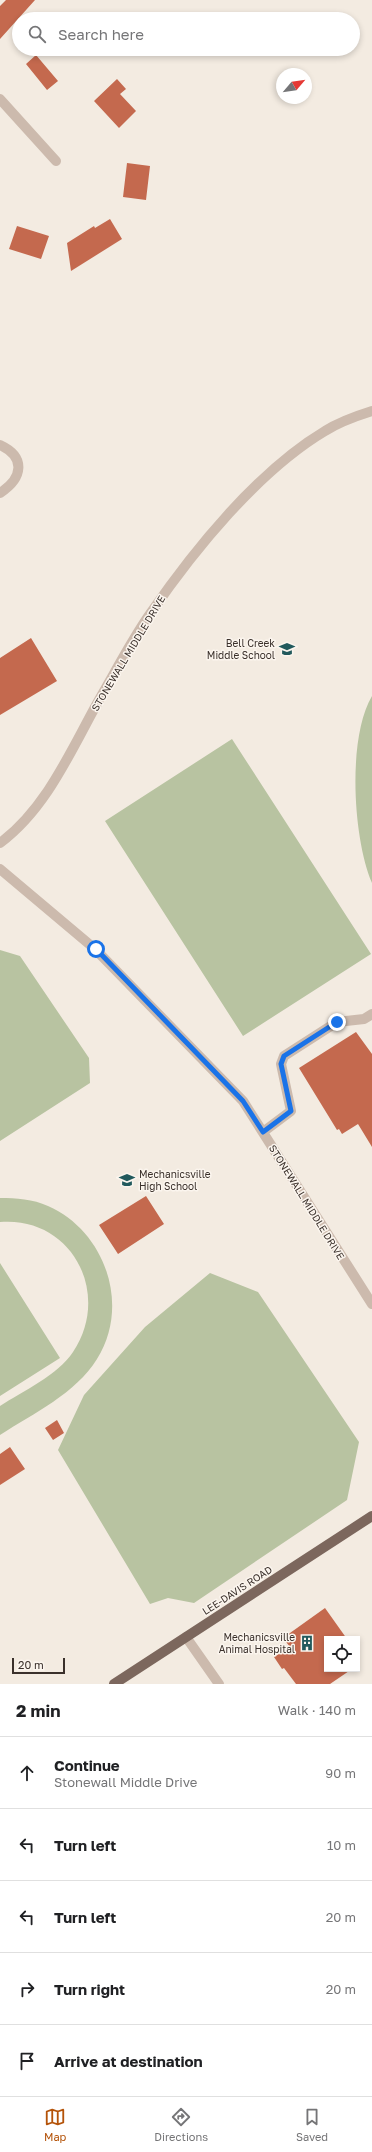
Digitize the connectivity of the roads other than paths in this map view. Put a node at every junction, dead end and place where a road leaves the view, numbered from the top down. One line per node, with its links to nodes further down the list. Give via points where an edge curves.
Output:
1 (0, 99): 2 (street)
2 (56, 161)
3 (372, 411): 6 (street, STONEWALL MIDDLE DRIVE, via 325,430 299,449 245,497 216,529 149,615 42,798 12,834)
4 (0, 445): 5 (street, via 17,458 19,467 17,477)
5 (0, 492)
6 (0, 843)
7 (0, 869): 9 (street, STONEWALL MIDDLE DRIVE, via 96,949 243,1101)
8 (372, 1014): 9 (street, via 364,1019 337,1022 284,1056 281,1064 291,1111)
9 (263, 1132): 10 (street, STONEWALL MIDDLE DRIVE)
10 (372, 1304)
11 (372, 1516): 12 (main road, LEE-DAVIS ROAD)
12 (186, 1637): 13 (main road, LEE-DAVIS ROAD); 14 (street)
13 (114, 1684)
14 (219, 1684)

